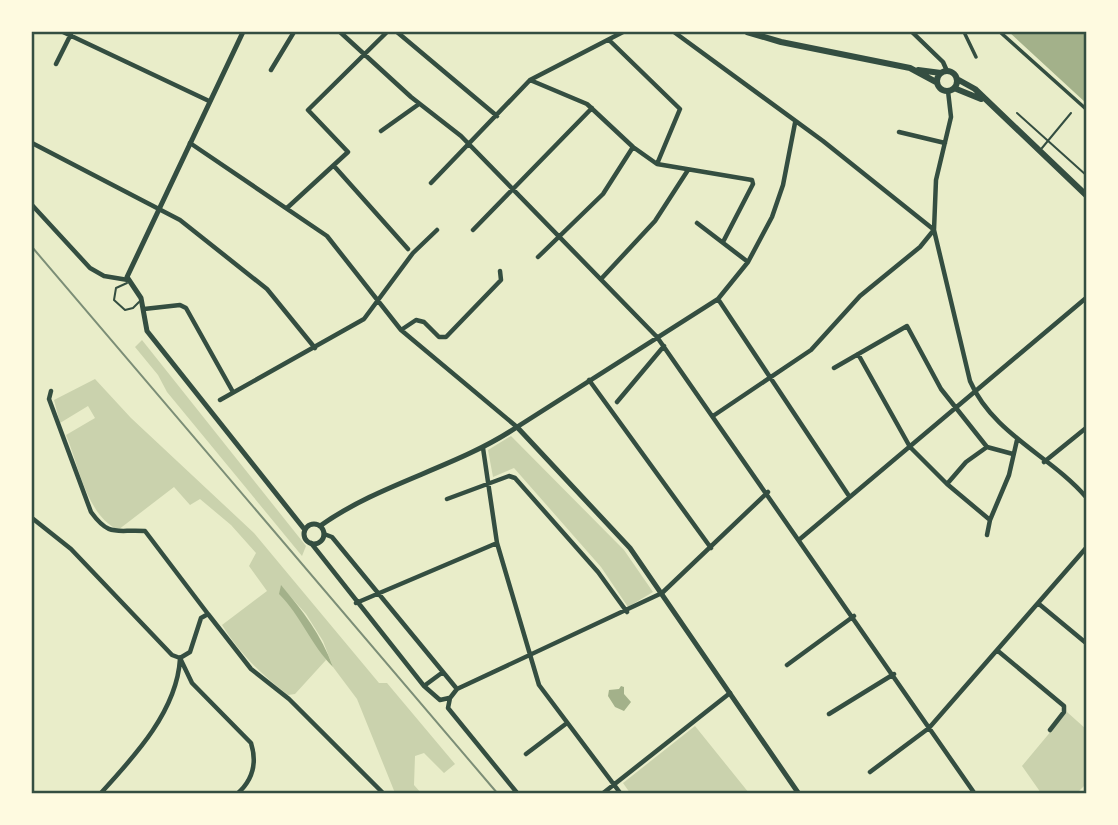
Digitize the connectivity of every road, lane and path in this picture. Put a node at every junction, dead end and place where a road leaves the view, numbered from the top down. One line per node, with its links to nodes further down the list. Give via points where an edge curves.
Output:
1 (63, 32): 13 (street)
2 (243, 32): 25 (street)
3 (294, 32): 18 (street)
4 (340, 32): 15 (street)
5 (387, 32): 15 (street)
6 (397, 32): 32 (street)
7 (623, 32): 14 (street)
8 (674, 32): 33 (street)
9 (747, 32): 19 (main road)
10 (912, 32): 20 (street, via 943,61)
11 (964, 32): 16 (street)
12 (1000, 32): 29 (street)
13 (71, 33): 17 (street); 25 (street)
14 (609, 40): 22 (street); 43 (street, via 680,109)
15 (365, 54): 26 (street); 44 (street, via 307,110 348,152)
16 (976, 57)
17 (56, 64)
18 (271, 70)
19 (918, 70): 20 (main road); 23 (main road)
20 (944, 72): 21 (main road); 23 (main road)
21 (957, 79): 24 (main road); 27 (main road)
22 (530, 80): 28 (street); 32 (street)
23 (936, 82): 24 (main road, via 939,88)
24 (951, 90): 27 (main road); 39 (street)
25 (209, 101): 38 (street)
26 (419, 104): 34 (street); 40 (street)
27 (989, 104): 42 (main road)
28 (592, 108): 41 (street); 48 (street)
29 (1087, 108)
30 (1017, 113): 36 (lane)
31 (1071, 113): 36 (lane)
32 (497, 116): 40 (street)
33 (795, 122): 56 (street); 61 (street, via 776,206)
34 (381, 131)
35 (899, 132): 39 (street)
36 (1049, 140): 42 (lane); 46 (lane)
37 (32, 143): 51 (street)
38 (190, 143): 51 (street); 52 (street)
39 (945, 143): 56 (street, via 936,180)
40 (469, 145): 47 (street); 48 (street)
41 (633, 148): 43 (street); 57 (street, via 603,194)
42 (1040, 152): 49 (main road)
43 (657, 164): 45 (street)
44 (334, 165): 52 (street); 59 (street)
45 (688, 170): 58 (street, via 752,180); 63 (street, via 655,221)
46 (1087, 175)
47 (431, 183)
48 (513, 190): 55 (street); 57 (street)
49 (1087, 195)
50 (32, 205): 64 (street, via 100,275)
51 (159, 208): 64 (street); 73 (street, via 205,238 267,289)
52 (287, 208): 68 (street, via 327,236)
53 (697, 223): 58 (street)
54 (437, 230): 68 (street)
55 (474, 230)
56 (934, 230): 76 (street, via 860,296 811,350); 79 (street, via 956,333)
57 (557, 236): 60 (street); 63 (street)
58 (723, 242): 61 (street)
59 (408, 249)
60 (538, 257)
61 (748, 262): 67 (street)
62 (500, 271): 70 (street, via 501,280 446,337 415,320)
63 (601, 278): 71 (street)
64 (128, 281): 65 (street); 65 (lane, via 116,288 114,300 129,310)
65 (141, 298): 69 (street)
66 (1087, 298): 79 (street)
67 (718, 299): 71 (street); 76 (street)
68 (376, 302): 70 (street); 73 (street, via 364,319)
69 (144, 309): 80 (street, via 186,308); 102 (street, via 144,324 153,339)
70 (401, 330): 85 (street)
71 (657, 337): 72 (street); 77 (street)
72 (664, 346): 82 (street); 84 (street)
73 (315, 348): 80 (street)
74 (858, 354): 75 (street); 83 (street, via 907,326 941,389); 88 (street)
75 (834, 368)
76 (771, 379): 84 (street); 96 (street)
77 (589, 380): 85 (street); 108 (street)
78 (51, 391): 115 (street, via 49,399 91,512 102,527 114,533 145,531)
79 (975, 391): 83 (street); 87 (street)
80 (233, 392): 81 (street)
81 (220, 400)
82 (617, 402)
83 (957, 407): 88 (street); 89 (street)
84 (713, 416): 95 (street)
85 (517, 427): 90 (street); 111 (street, via 630,548)
86 (1087, 428): 92 (street)
87 (1017, 440): 91 (street); 92 (street)
88 (910, 447): 94 (street); 96 (street)
89 (987, 447): 91 (street); 94 (street, via 965,462)
90 (483, 448): 93 (street); 101 (street)
91 (1013, 454): 100 (street)
92 (1044, 462): 97 (street)
93 (488, 483): 98 (street); 107 (street); 114 (street, via 515,478)
94 (947, 484): 100 (street)
95 (768, 492): 105 (street); 108 (street)
96 (849, 497): 105 (street)
97 (1087, 497)
98 (447, 499)
99 (32, 518): 120 (street, via 63,541 172,655)
100 (989, 520): 104 (street)
101 (320, 526): 102 (street, via 312,524); 103 (street)
102 (305, 530): 106 (street)
103 (324, 534): 106 (street, via 320,542); 110 (street, via 332,537)
104 (986, 535)
105 (800, 539): 116 (street)
106 (311, 543): 112 (street)
107 (497, 543): 110 (street); 119 (street)
108 (711, 548): 111 (street)
109 (1087, 548): 113 (street)
110 (377, 593): 112 (street); 122 (street)
111 (662, 593): 114 (street); 126 (street)
112 (356, 603): 124 (street)
113 (1039, 604): 117 (street); 118 (street)
114 (627, 611): 119 (street)
115 (208, 614): 120 (street, via 201,618 190,652); 137 (street, via 251,669 289,699)
116 (854, 616): 121 (street); 123 (street)
117 (1087, 643)
118 (998, 651): 130 (street); 131 (street, via 1064,706)
119 (531, 656): 125 (street); 129 (street, via 539,685)
120 (180, 658): 135 (street, via 179,680 160,717); 136 (street, via 191,683 251,743 253,771)
121 (788, 666)
122 (443, 672): 124 (street); 125 (street)
123 (894, 674): 128 (street); 130 (street)
124 (424, 686): 127 (street, via 440,700)
125 (457, 689): 127 (street)
126 (731, 692): 134 (street); 141 (street)
127 (450, 698): 138 (street, via 448,708)
128 (829, 714)
129 (567, 723): 132 (street); 134 (street)
130 (929, 728): 133 (street); 142 (street)
131 (1050, 730)
132 (526, 754)
133 (870, 772)
134 (614, 783): 139 (street); 140 (street)
135 (100, 793)
136 (237, 793)
137 (384, 793)
138 (517, 793)
139 (601, 793)
140 (621, 793)
141 (799, 793)
142 (975, 793)

